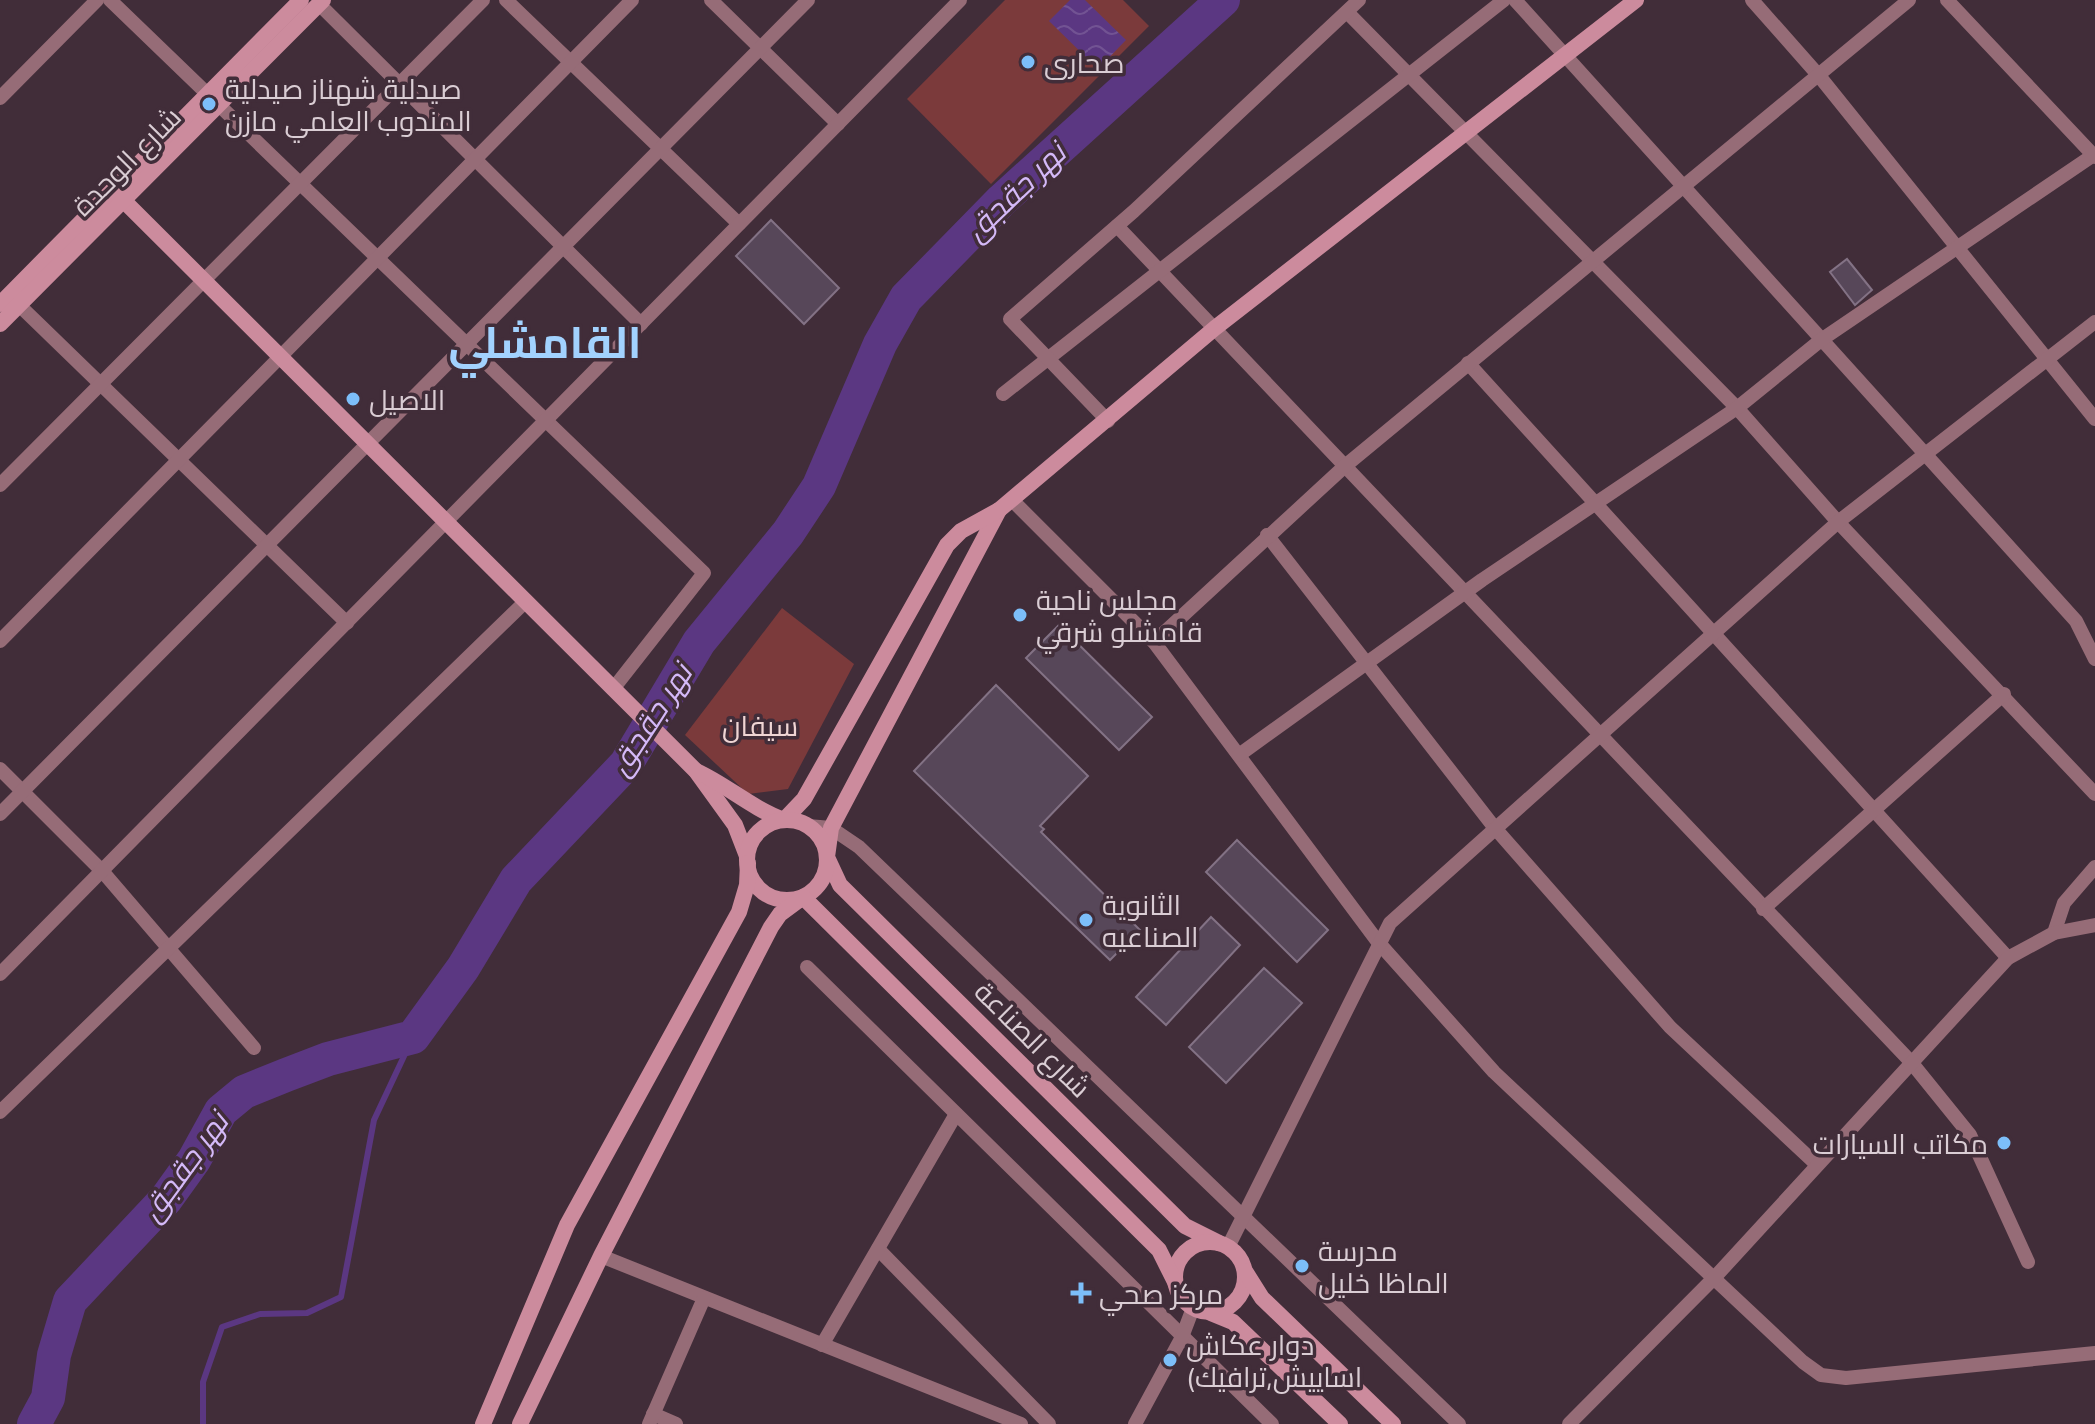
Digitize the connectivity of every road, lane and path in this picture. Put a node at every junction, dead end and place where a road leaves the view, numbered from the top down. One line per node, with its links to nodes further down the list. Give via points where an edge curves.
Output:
1 (97, 0): 25 (street)
2 (110, 0): 26 (street)
3 (301, 0): 26 (street, شارع الوحدة)
4 (483, 0): 24 (street)
5 (506, 0): 21 (street)
6 (632, 0): 21 (street)
7 (711, 0): 19 (street)
8 (808, 0): 19 (street)
9 (960, 0): 27 (street)
10 (1359, 0): 18 (street)
11 (1504, 0): 22 (street)
12 (1515, 0): 20 (street)
13 (1636, 0): 20 (street)
14 (1752, 0): 23 (street)
15 (1909, 0): 23 (street)
16 (1947, 0): 30 (street)
17 (321, 2): 24 (street); 26 (street, شارع الوحدة)
18 (1347, 12): 22 (street); 36 (street)
19 (760, 48): 27 (street); 29 (street)
20 (1565, 54): 28 (street); 33 (street)
21 (571, 62): 29 (street); 31 (street)
22 (1411, 76): 28 (street); 41 (street)
23 (1820, 77): 33 (street); 38 (street)
24 (400, 84): 31 (street); 32 (street)
25 (0, 98)
26 (212, 100): 32 (street); 34 (street, شارع الوحدة)
27 (838, 124): 35 (street)
28 (1466, 132): 40 (street); 48 (street)
29 (660, 148): 35 (street); 37 (street)
30 (2094, 156): 38 (street)
31 (475, 159): 37 (street); 39 (street)
32 (300, 184): 39 (street); 42 (street)
33 (1681, 185): 40 (street); 49 (street)
34 (118, 195): 42 (street); 43 (street, شارع الوحدة); 44 (street, شارع الوحدة)
35 (739, 224): 47 (street)
36 (1117, 226): 41 (street); 53 (street, via 1010,319)
37 (563, 246): 47 (street); 50 (street)
38 (1957, 248): 49 (street); 52 (street)
39 (377, 258): 50 (street); 51 (street)
40 (1593, 261): 54 (street); 57 (street)
41 (1159, 273): 48 (street); 53 (street)
42 (204, 280): 51 (street); 55 (street)
43 (0, 304)
44 (19, 305): 46 (street, شارع الوحدة); 55 (street)
45 (2095, 322): 52 (street)
46 (0, 324)
47 (641, 324): 59 (street)
48 (1215, 328): 60 (street); 64 (street)
49 (1821, 340): 57 (street); 62 (street)
50 (466, 344): 59 (street); 61 (street)
51 (280, 357): 61 (street); 63 (street)
52 (2044, 359): 58 (street); 62 (street)
53 (1046, 361): 56 (street); 60 (street)
54 (1468, 363): 64 (street); 66 (street)
55 (101, 384): 63 (street); 65 (street)
56 (1003, 394)
57 (1737, 408): 66 (street); 69 (street)
58 (2095, 419)
59 (546, 421): 68 (street); 80 (street, via 704,573)
60 (1108, 421): 67 (street)
61 (367, 444): 68 (street); 71 (street)
62 (1924, 453): 69 (street); 78 (street, via 2076,621)
63 (178, 460): 71 (street); 76 (street)
64 (1345, 466): 70 (street); 72 (street)
65 (0, 485)
66 (1595, 503): 72 (street); 75 (street)
67 (1006, 505): 77 (street); 90 (street, via 947,545 804,799); 93 (street)
68 (446, 522): 73 (street); 74 (street)
69 (1838, 522): 75 (street); 81 (street)
70 (1267, 535): 77 (street); 79 (street)
71 (266, 546): 74 (street); 86 (street)
72 (1465, 593): 79 (street); 82 (street)
73 (526, 601): 80 (street); 103 (street)
74 (347, 623): 97 (street)
75 (1714, 635): 82 (street); 88 (street)
76 (0, 641)
77 (1154, 642): 83 (street)
78 (2095, 659)
79 (1364, 663): 83 (street); 92 (street)
80 (618, 694): 85 (street)
81 (2004, 694): 87 (street); 88 (street)
82 (1601, 735): 92 (street); 99 (street)
83 (1239, 755): 102 (street)
84 (0, 769): 86 (street)
85 (696, 771): 90 (street, via 754,808); 95 (street, via 735,825)
86 (22, 792): 89 (street); 97 (street)
87 (2095, 794)
88 (1874, 809): 99 (street); 104 (street)
89 (0, 814)
90 (784, 820): 91 (street); 95 (street, via 761,829)
91 (808, 826): 93 (street); 94 (street, via 821,839)
92 (1494, 827): 102 (street, via 1390,923); 111 (street, via 1670,1027)
93 (831, 828): 94 (street); 112 (street, via 868,856)
94 (827, 857): 98 (street, via 821,881); 113 (street, شارع الصناعة, via 840,885 1185,1226)
95 (748, 860): 98 (street, via 753,881 766,894 784,900); 128 (street, via 739,912 567,1225)
96 (2095, 867): 101 (street, via 2064,903)
97 (103, 872): 103 (street); 106 (street)
98 (803, 897): 115 (street, via 771,927); 119 (street, via 1159,1250)
99 (1763, 909): 108 (street)
100 (2095, 925): 101 (street)
101 (2054, 933): 104 (street)
102 (1378, 942): 112 (street); 118 (street, via 1494,1072)
103 (168, 947): 107 (street); 109 (street)
104 (2008, 958): 108 (street)
105 (807, 967): 110 (street)
106 (1, 970)
107 (254, 1048)
108 (1911, 1062): 111 (street); 116 (street, via 1970,1135)
109 (0, 1112)
110 (956, 1114): 114 (street); 123 (street)
111 (1816, 1164): 118 (street)
112 (1244, 1217): 113 (street); 137 (street)
113 (1224, 1245): 117 (street, via 1236,1253); 119 (street, via 1199,1244 1183,1255)
114 (878, 1249): 124 (street); 132 (street)
115 (601, 1256): 120 (street); 129 (street)
116 (2028, 1262)
117 (1245, 1271): 122 (street, via 1238,1300); 136 (street, via 1262,1298)
118 (1715, 1277): 125 (street, via 1821,1375 1846,1378); 138 (street)
119 (1176, 1284): 121 (street)
120 (704, 1298): 124 (street); 126 (street)
121 (1193, 1308): 122 (street); 123 (street)
122 (1211, 1313): 135 (street, via 1233,1322)
123 (1182, 1337): 133 (street); 134 (street)
124 (822, 1345): 127 (street)
125 (2095, 1353)
126 (651, 1419): 130 (street)
127 (992, 1419): 131 (street)
128 (483, 1424)
129 (520, 1424)
130 (676, 1424)
131 (1021, 1424)
132 (1049, 1424)
133 (1135, 1424)
134 (1272, 1424)
135 (1340, 1424)
136 (1393, 1424)
137 (1459, 1424)
138 (1569, 1424)

